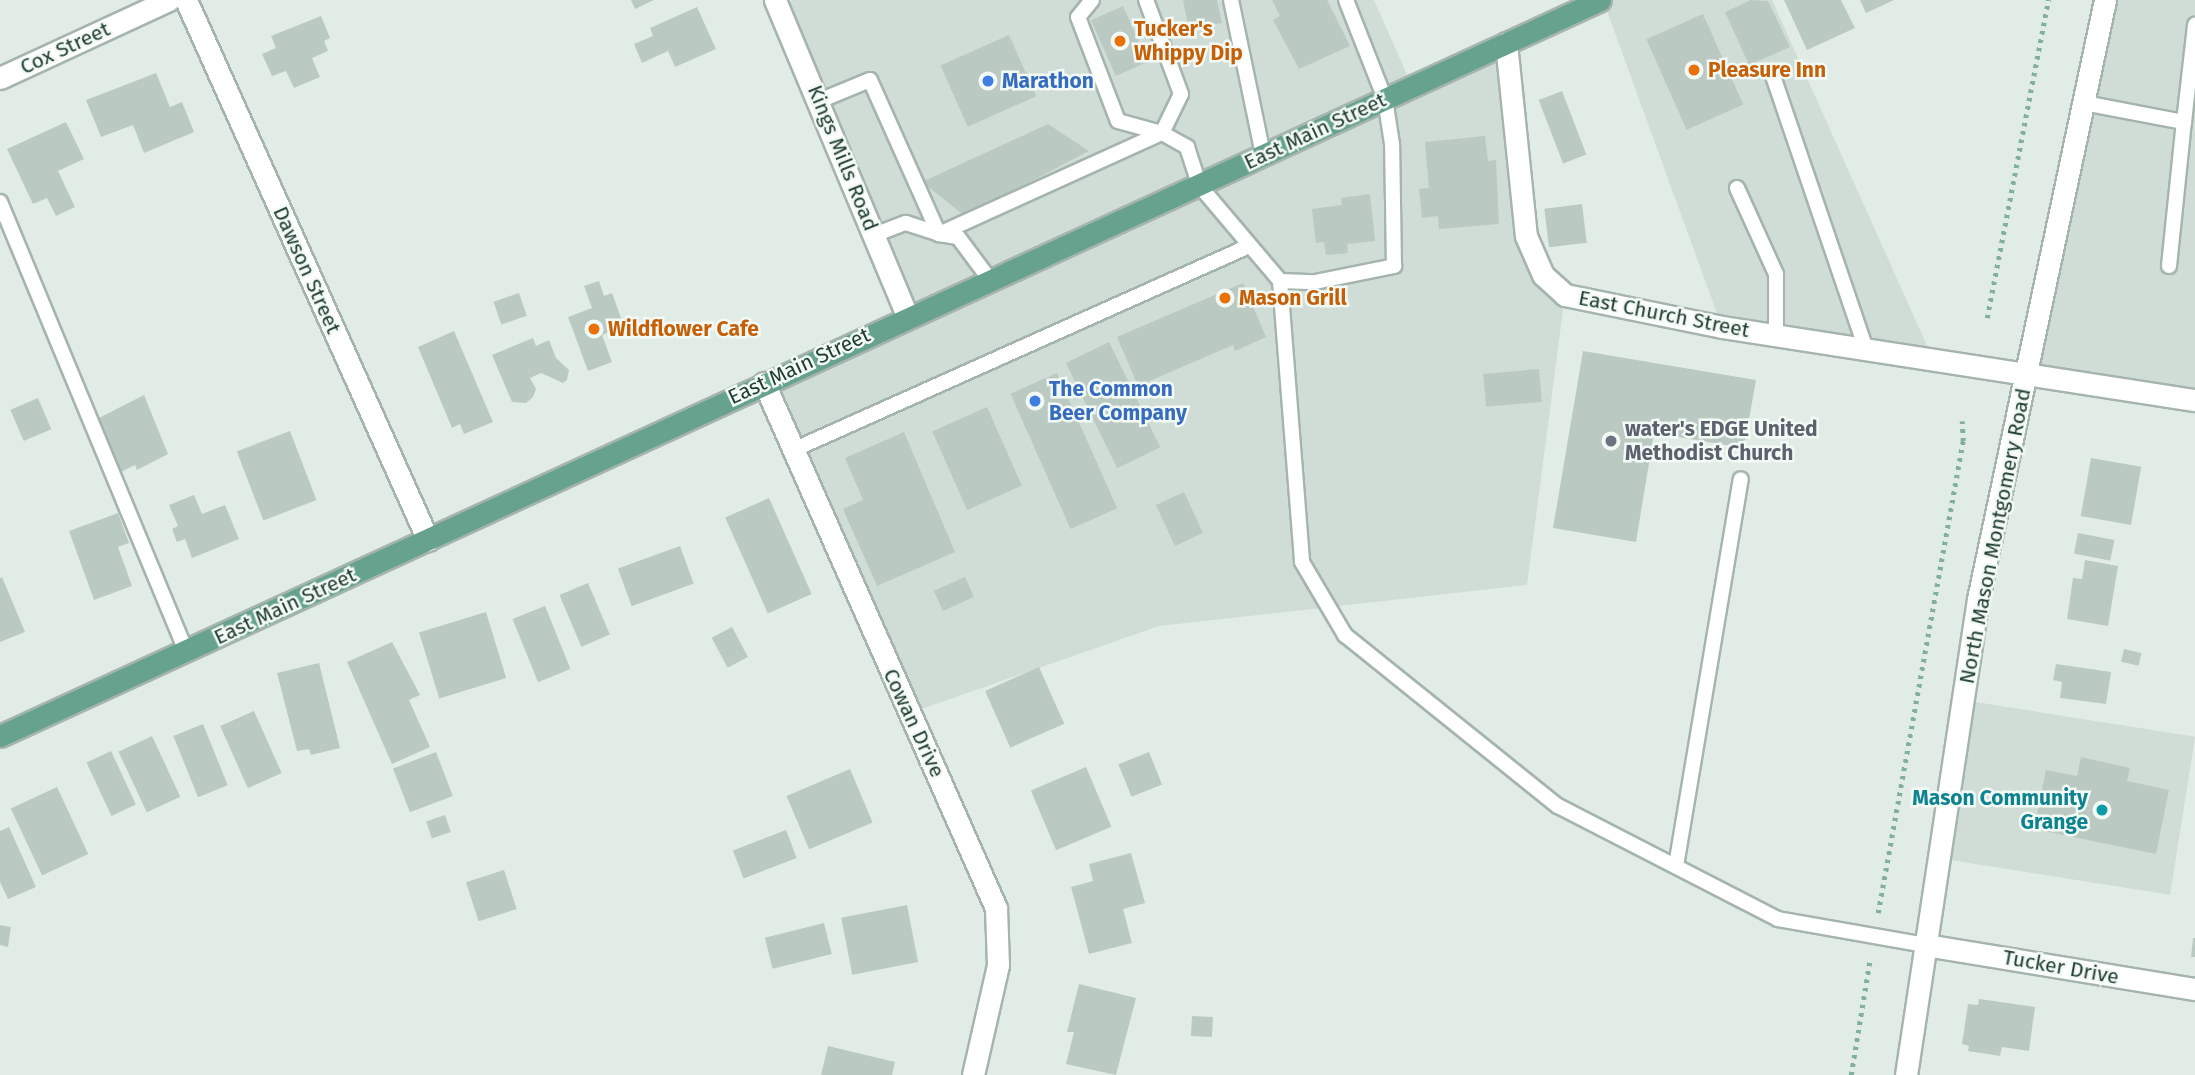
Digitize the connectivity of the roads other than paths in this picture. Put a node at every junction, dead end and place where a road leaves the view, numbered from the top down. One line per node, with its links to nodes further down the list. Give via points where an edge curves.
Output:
1 (169, 0): 13 (street, Cox Street)
2 (186, 0): 37 (street, Dawson Street)
3 (775, 0): 15 (street, Kings Mills Road)
4 (1092, 0): 18 (lane, via 1078,17 1118,121)
5 (1146, 0): 18 (lane, via 1181,94)
6 (1231, 0): 19 (lane)
7 (1346, 0): 14 (lane)
8 (1600, 0): 11 (main road, East Main Street)
9 (2105, 0): 16 (street, North Mason Montgomery Road)
10 (2195, 25): 17 (lane)
11 (1506, 43): 14 (main road, East Main Street); 30 (street, East Church Street, via 1526,236 1543,275 1565,295)
12 (1773, 76): 31 (lane)
13 (0, 78)
14 (1385, 99): 19 (main road, East Main Street); 28 (lane, via 1392,144 1394,266 1315,282)
15 (820, 102): 23 (lane, via 870,80); 24 (street, Kings Mills Road)
16 (2084, 103): 17 (lane); 32 (street, North Mason Montgomery Road)
17 (2183, 122): 26 (lane)
18 (1162, 133): 20 (lane, via 1187,147); 23 (lane)
19 (1263, 155): 20 (main road, East Main Street)
20 (1199, 185): 25 (lane); 27 (main road, East Main Street)
21 (1737, 188): 30 (lane, via 1776,274)
22 (0, 202): 38 (lane)
23 (939, 234): 24 (lane, via 906,223); 27 (lane, via 958,237)
24 (874, 235): 29 (street, Kings Mills Road)
25 (1248, 246): 28 (lane); 35 (lane)
26 (2169, 266)
27 (990, 280): 29 (main road, East Main Street)
28 (1280, 281): 40 (lane, via 1301,562 1345,635 1558,806)
29 (907, 316): 33 (main road, East Main Street)
30 (1776, 335): 31 (street, East Church Street)
31 (1866, 349): 32 (street, East Church Street)
32 (2026, 374): 34 (street, East Church Street); 41 (street, North Mason Montgomery Road, via 1978,599)
33 (764, 383): 35 (street, Cowan Drive); 37 (main road, East Main Street)
34 (2195, 400)
35 (793, 450): 43 (street, Cowan Drive, via 996,908 998,965)
36 (1741, 480): 40 (lane)
37 (428, 540): 38 (main road, East Main Street)
38 (186, 652): 39 (main road, East Main Street)
39 (0, 736)
40 (1676, 866): 41 (lane, via 1778,919)
41 (1926, 945): 42 (street, Tucker Drive); 44 (street, North Mason Montgomery Road)
42 (2195, 989)
43 (973, 1075)
44 (1906, 1075)

